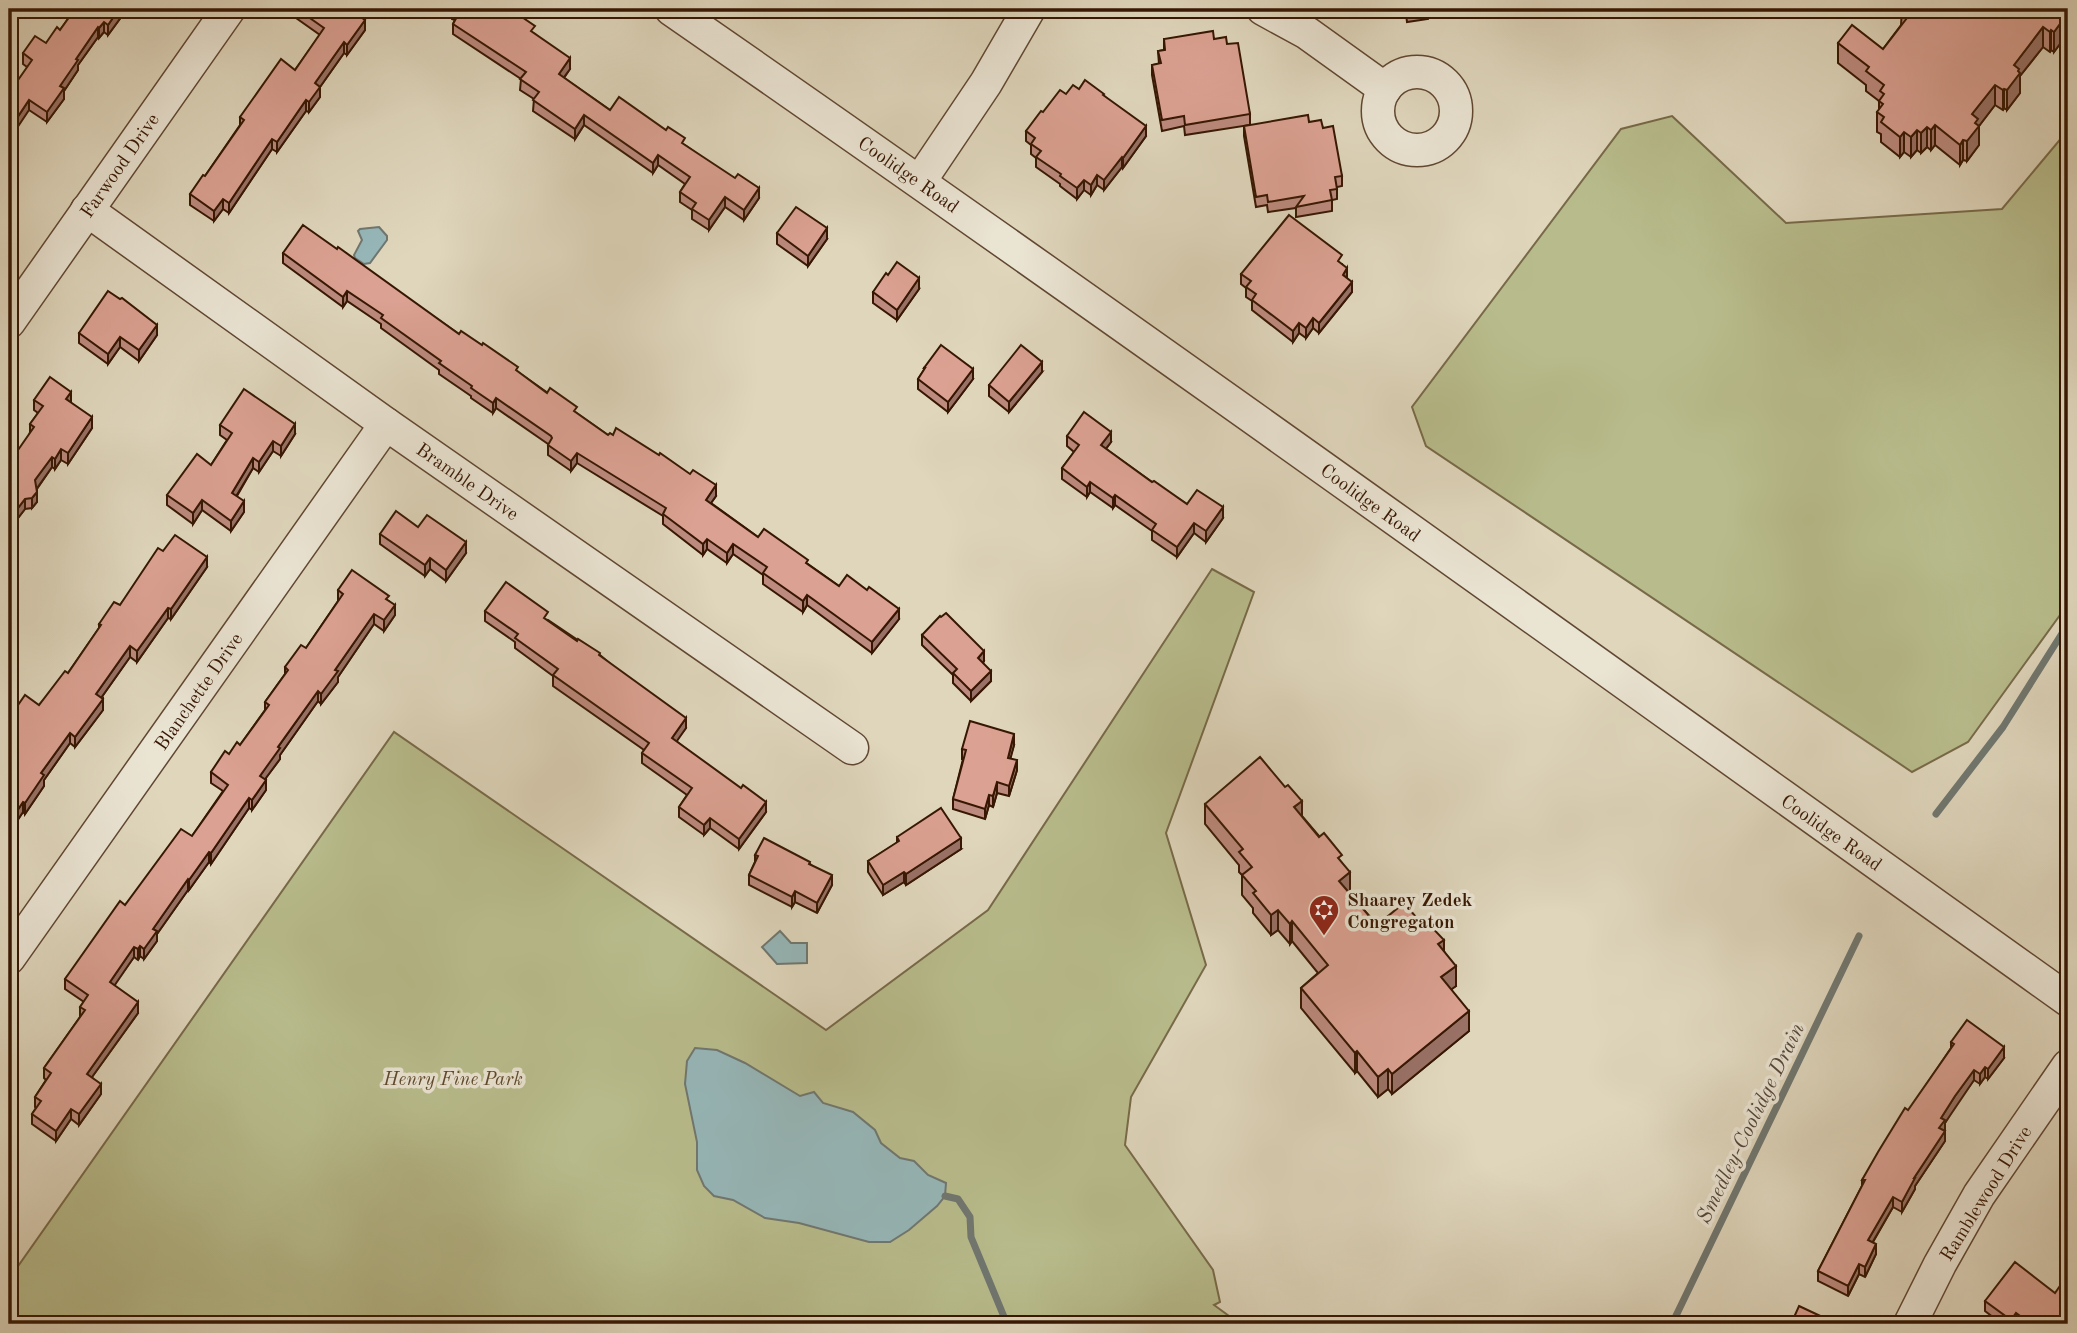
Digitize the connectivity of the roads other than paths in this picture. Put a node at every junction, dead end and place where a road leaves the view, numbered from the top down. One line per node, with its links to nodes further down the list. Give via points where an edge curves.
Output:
1 (229, 9): 7 (street, Farwood Drive)
2 (671, 9): 6 (street, Coolidge Road)
3 (1263, 9): 5 (street, via 1307,33)
4 (1021, 10): 6 (street, via 986,83)
5 (1385, 89)
6 (920, 181): 12 (street, Coolidge Road)
7 (87, 210): 8 (street, Farwood Drive); 9 (street, Bramble Drive)
8 (9, 322)
9 (386, 424): 10 (street, Bramble Drive); 11 (street, Blanchette Drive)
10 (852, 748)
11 (9, 958)
12 (2068, 1000)
13 (2068, 1066): 14 (street, Ramblewood Drive, via 1979,1195)
14 (1910, 1324)

